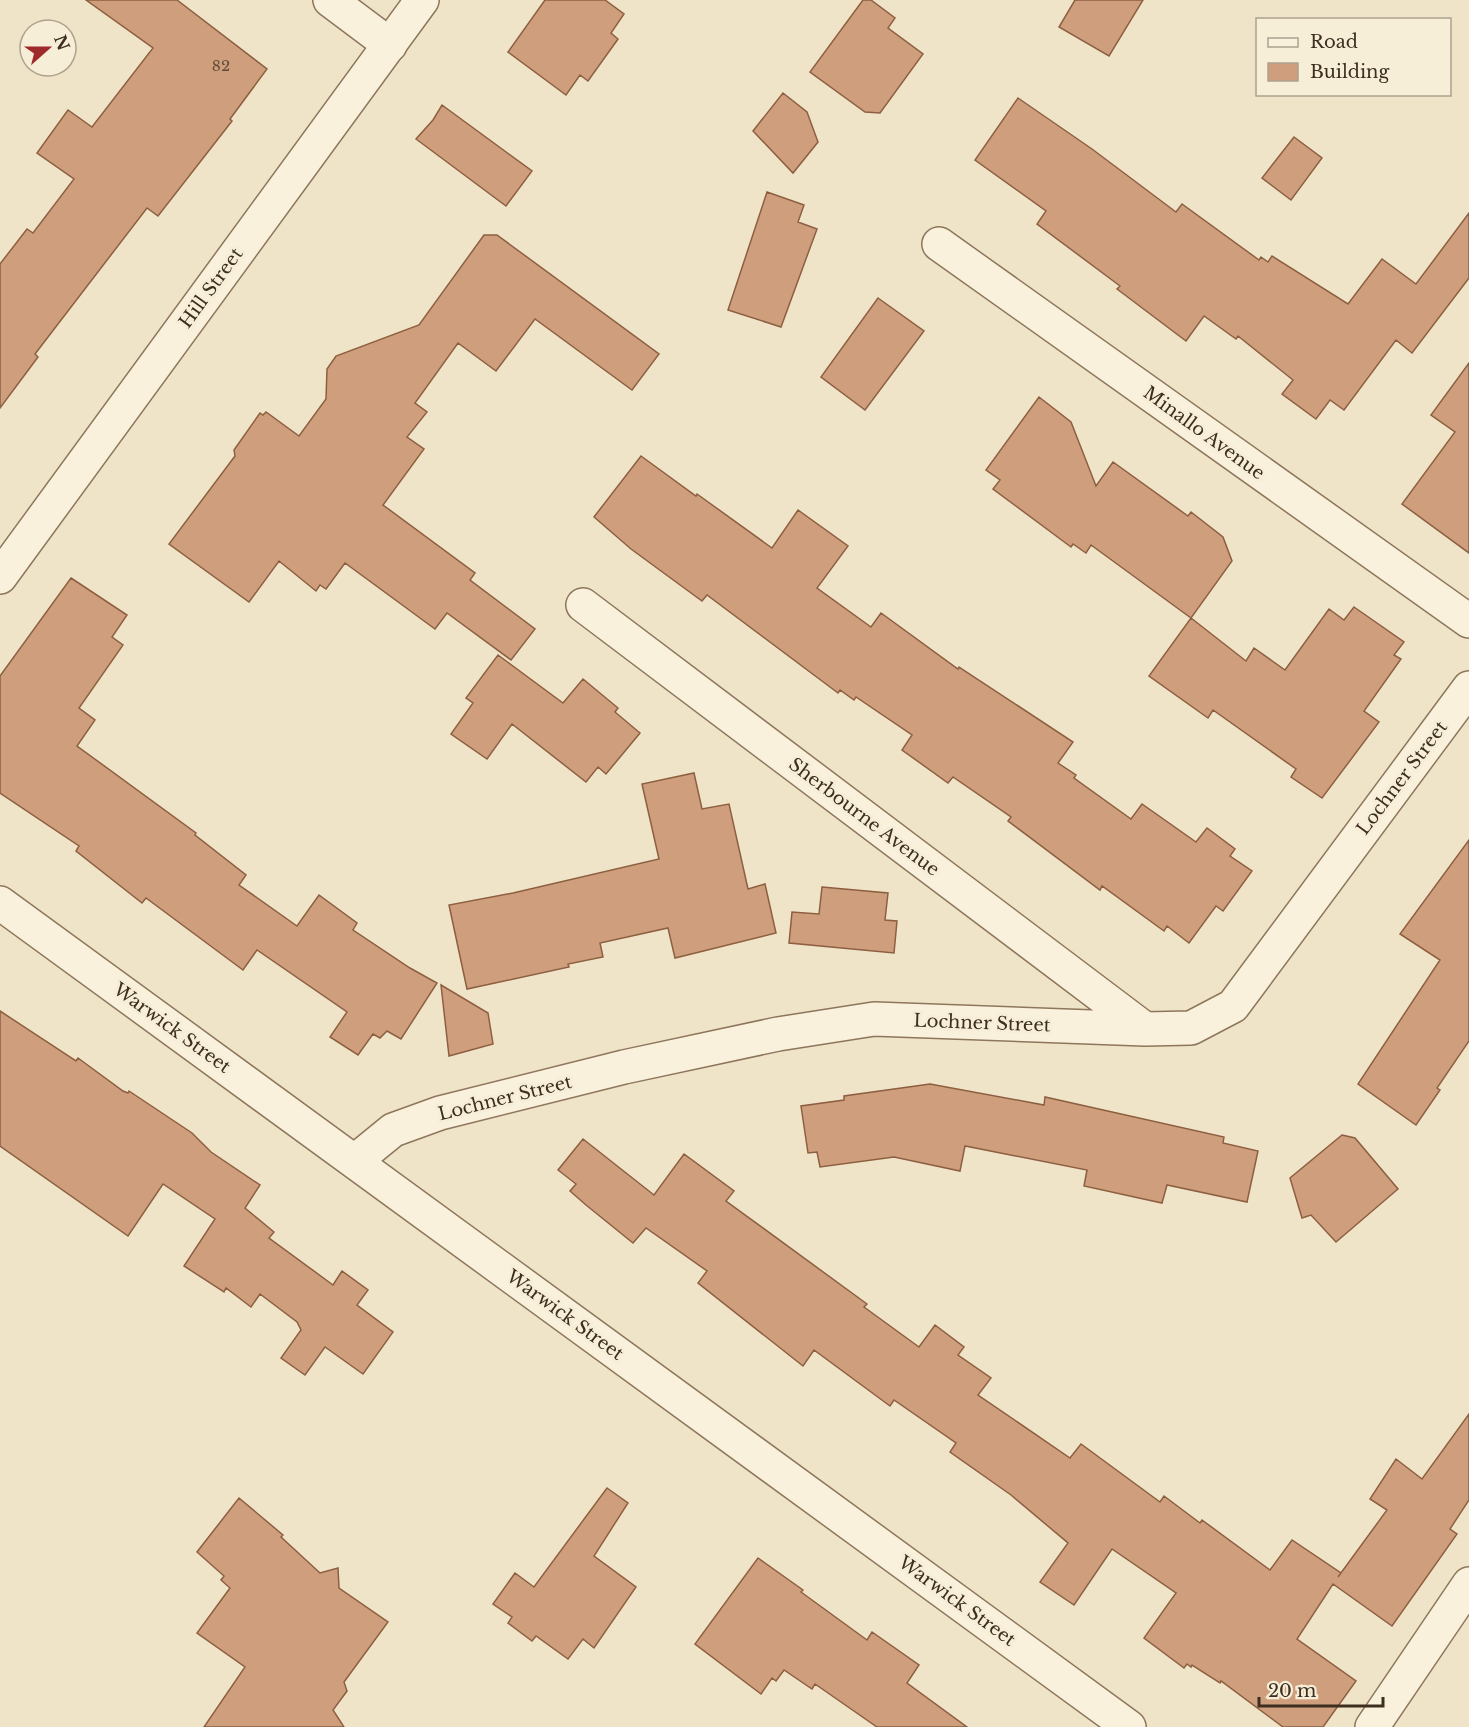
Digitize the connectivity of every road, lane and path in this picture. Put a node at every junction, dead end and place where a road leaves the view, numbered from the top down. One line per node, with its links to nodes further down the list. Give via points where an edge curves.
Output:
1 (330, 0): 3 (street)
2 (422, 0): 3 (street, Hill Street)
3 (390, 45): 5 (street, Hill Street)
4 (939, 244): 7 (street, Minallo Avenue)
5 (0, 577)
6 (583, 605): 10 (street, Sherbourne Avenue)
7 (1469, 621)
8 (1469, 688): 10 (street, Lochner Street, via 1233,1006 1191,1028)
9 (0, 903): 11 (street, Warwick Street)
10 (1145, 1029): 11 (street, Lochner Street, via 874,1019 778,1034 440,1113 393,1130)
11 (356, 1161): 13 (street, Warwick Street)
12 (1469, 1584): 14 (street)
13 (1129, 1727)
14 (1372, 1727)

